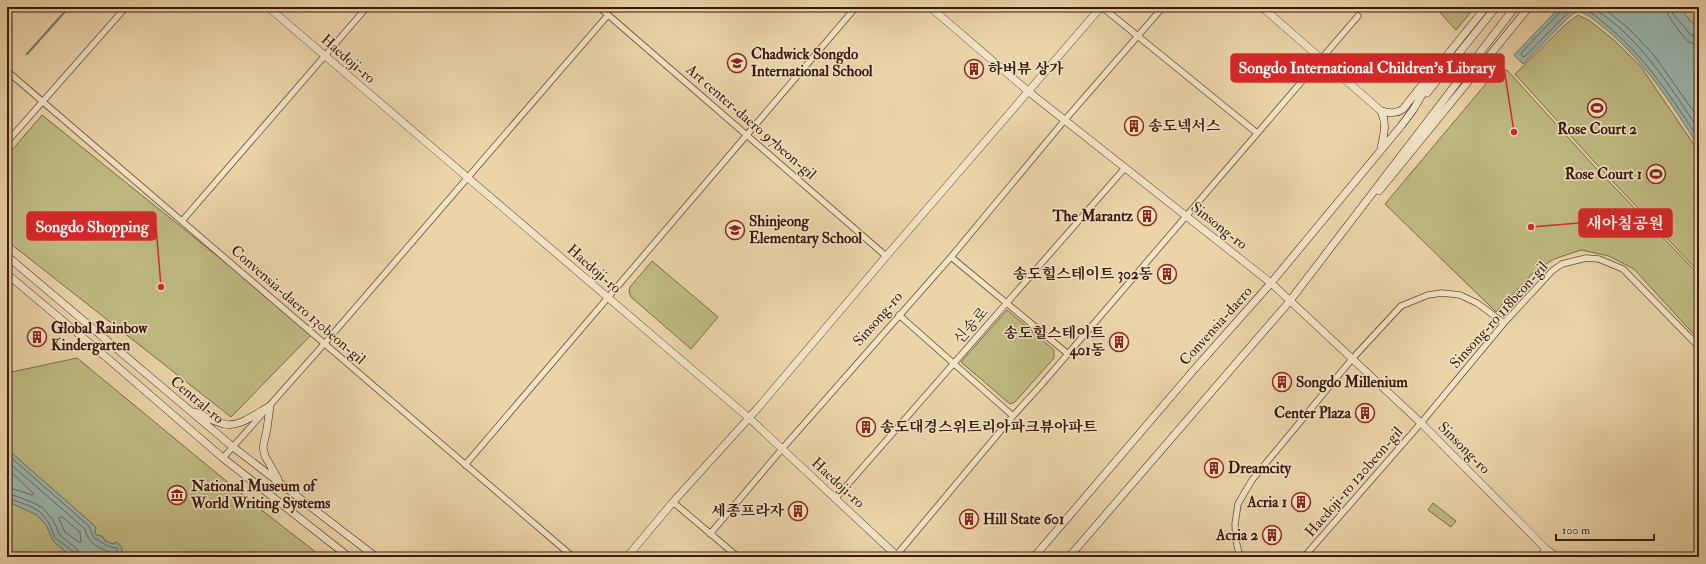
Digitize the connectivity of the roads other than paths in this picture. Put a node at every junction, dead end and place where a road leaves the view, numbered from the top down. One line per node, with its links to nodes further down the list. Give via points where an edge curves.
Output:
1 (126, 7): 22 (street)
2 (268, 7): 17 (main road, Haedoji-ro)
3 (367, 7): 17 (street)
4 (599, 7): 14 (street, Art center-daero 97beon-gil)
5 (856, 7): 27 (street)
6 (930, 7): 21 (main road, Sinsong-ro)
7 (1102, 7): 16 (street); 21 (main road)
8 (1164, 7): 16 (street)
9 (1262, 7): 18 (main road)
10 (1486, 7): 19 (main road, Convensia-daero)
11 (1496, 7): 23 (main road, Convensia-daero)
12 (1515, 7): 32 (main road)
13 (1529, 7): 32 (main road, via 1375,196)
14 (608, 15): 27 (street, Art center-daero 97beon-gil); 31 (street)
15 (1358, 16): 18 (street)
16 (1138, 37): 25 (street); 26 (street)
17 (325, 56): 31 (main road, Haedoji-ro); 34 (street)
18 (1322, 58): 24 (main road); 26 (street)
19 (1441, 63): 23 (main road, Convensia-daero); 24 (main road, via 1403,109 1391,113)
20 (7, 71): 22 (street, Convensia-daero 130beon-gil)
21 (1029, 92): 25 (main road, Sinsong-ro); 36 (main road)
22 (43, 103): 28 (street); 34 (street, Convensia-daero 130beon-gil)
23 (1413, 110): 29 (main road, Convensia-daero)
24 (1381, 111): 29 (main road, via 1385,119)
25 (1064, 121): 30 (main road, Sinsong-ro); 37 (street, Sinsong-ro)
26 (1257, 133): 33 (street)
27 (747, 134): 36 (street, Art center-daero 97beon-gil); 40 (street)
28 (7, 142)
29 (1381, 150): 39 (main road, Convensia-daero)
30 (1124, 169): 33 (main road, Sinsong-ro); 42 (street, 신송로)
31 (467, 178): 40 (main road, Haedoji-ro); 45 (street)
32 (1358, 213): 41 (main road)
33 (1186, 217): 39 (main road, Sinsong-ro); 47 (street)
34 (182, 221): 45 (street, Convensia-daero 130beon-gil)
35 (7, 256): 51 (main road, Central-ro)
36 (886, 256): 53 (main road)
37 (951, 257): 42 (street); 43 (street, Sinsong-ro)
38 (7, 274): 57 (main road, Central-ro)
39 (1270, 283): 41 (main road, Sinsong-ro); 70 (main road, Convensia-daero)
40 (608, 298): 53 (main road, Haedoji-ro); 58 (street)
41 (1289, 302): 48 (main road, Sinsong-ro); 71 (main road)
42 (1006, 304): 47 (street); 49 (street, 신송로)
43 (899, 315): 49 (street); 56 (street, Sinsong-ro)
44 (1504, 323): 46 (street, Sinsong-ro 118beon-gil, via 1552,271 1562,264 1586,258 1599,259 1624,269); 48 (street, via 1460,294 1428,294 1401,306); 54 (street, Sinsong-ro 118beon-gil)
45 (325, 343): 50 (street); 58 (street, Convensia-daero 130beon-gil)
46 (1699, 347)
47 (1068, 354): 52 (street)
48 (1352, 358): 54 (main road, Sinsong-ro); 72 (street, via 1248,486 1238,504 1235,524)
49 (954, 364): 52 (street); 60 (street, 신송로)
50 (270, 406): 51 (main road, via 232,425 223,424); 55 (street); 59 (main road, via 263,447 269,465)
51 (190, 410): 55 (main road, Central-ro)
52 (1013, 416): 64 (street)
53 (749, 418): 56 (main road, Haedoji-ro); 61 (main road)
54 (1421, 423): 63 (main road, Sinsong-ro); 73 (street, Haedoji-ro 120beon-gil)
55 (233, 447): 57 (street); 59 (main road, Central-ro)
56 (782, 449): 60 (main road, Haedoji-ro); 62 (street, Sinsong-ro)
57 (223, 458): 65 (main road, Central-ro)
58 (465, 464): 67 (street, Convensia-daero 130beon-gil)
59 (280, 484): 66 (main road, Central-ro)
60 (835, 499): 64 (main road, Haedoji-ro)
61 (673, 502): 62 (street); 68 (main road)
62 (710, 534): 69 (street)
63 (1546, 549): 74 (main road); 75 (main road, Sinsong-ro)
64 (896, 556)
65 (349, 557)
66 (376, 557)
67 (572, 557)
68 (627, 557)
69 (738, 557)
70 (1034, 557)
71 (1070, 557)
72 (1240, 557)
73 (1304, 557)
74 (1540, 557)
75 (1558, 557)

